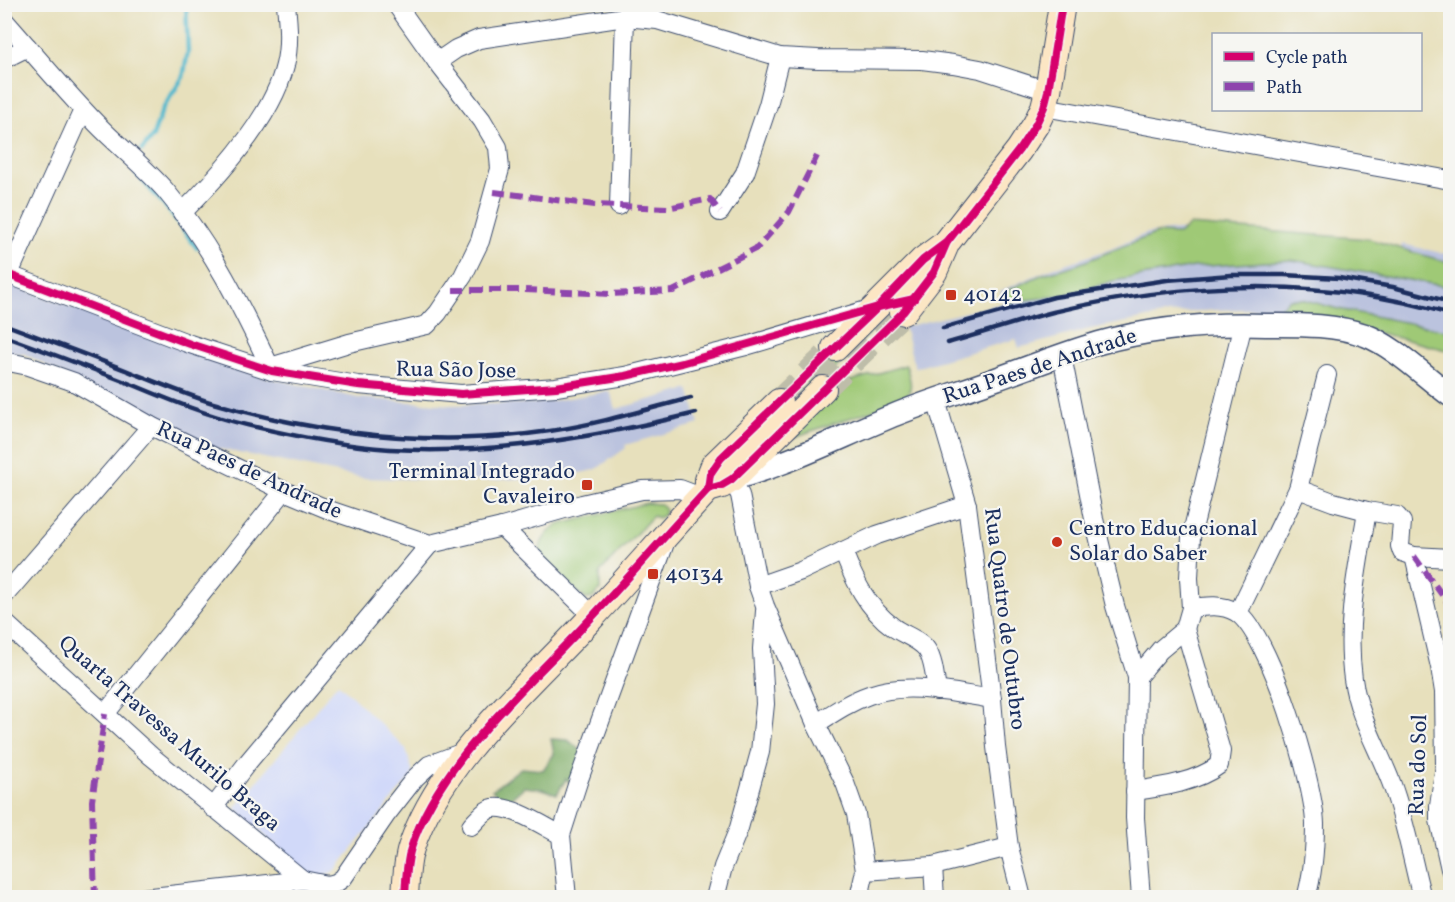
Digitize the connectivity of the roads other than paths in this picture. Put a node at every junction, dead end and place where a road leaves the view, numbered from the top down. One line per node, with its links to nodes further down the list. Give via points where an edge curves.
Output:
1 (286, 4): 15 (street, via 288,47 278,85 220,174)
2 (396, 4): 9 (street)
3 (1062, 4): 10 (main road)
4 (625, 17): 7 (street, via 657,20); 9 (street, via 479,39); 13 (street)
5 (4, 20): 6 (street)
6 (28, 47): 8 (street); 11 (street)
7 (780, 57): 10 (street, via 953,63 980,69); 14 (street, via 745,173)
8 (4, 59)
9 (437, 62): 24 (street, via 493,135 501,158 492,202 473,257 427,325 349,342)
10 (1046, 99): 12 (street); 16 (main road, via 1019,150)
11 (83, 110): 15 (street, via 164,189); 17 (street)
12 (1450, 180)
13 (619, 206)
14 (720, 212)
15 (182, 213): 24 (street, via 235,292)
16 (947, 242): 18 (main road, via 934,273); 19 (main road, via 923,260)
17 (7, 273): 24 (street, Rua São Jose, via 190,344)
18 (908, 305): 19 (street, Rua São Jose)
19 (878, 307): 21 (main road); 24 (street, Rua São Jose, via 682,363 564,387 461,394 358,386)
20 (1243, 324): 22 (street, Rua Paes de Andrade, via 1139,334); 27 (street, Rua Paes de Andrade, via 1331,327 1368,336); 45 (street, via 1191,537)
21 (835, 348)
22 (1062, 356): 28 (street, Rua Paes de Andrade); 51 (street, via 1104,562)
23 (4, 361): 30 (street, Rua Paes de Andrade, via 74,382)
24 (271, 369)
25 (1327, 375): 32 (street)
26 (824, 390): 31 (main road)
27 (1450, 395)
28 (936, 400): 31 (street, Rua Paes de Andrade, via 773,467); 34 (street, Rua Quatro de Outubro)
29 (779, 402): 31 (main road)
30 (151, 426): 33 (street, Rua Paes de Andrade); 43 (street)
31 (714, 483): 36 (street, via 642,490); 37 (main road); 42 (street, via 740,495)
32 (1298, 489): 35 (street); 46 (street)
33 (284, 491): 38 (street, Rua Paes de Andrade); 54 (street)
34 (967, 505): 39 (street, via 909,523); 53 (street, Rua Quatro de Outubro)
35 (1366, 511): 40 (street, Rua do Sol, via 1400,517 1400,550); 76 (street, via 1351,614 1353,682 1363,718 1397,802)
36 (502, 527): 38 (street); 47 (street)
37 (669, 530): 47 (main road); 60 (street)
38 (430, 544): 58 (street)
39 (843, 551): 42 (street); 52 (street, via 852,577 874,609 892,627 926,648)
40 (1414, 556): 41 (street); 50 (street, Rua do Sol)
41 (1450, 558)
42 (759, 586): 44 (street)
43 (4, 596)
44 (765, 606): 55 (street); 70 (street, via 765,704 760,752)
45 (1191, 608): 46 (street, via 1226,607); 49 (street)
46 (1238, 613): 75 (street, via 1259,639 1269,660 1310,784 1314,834)
47 (592, 616): 56 (main road)
48 (4, 622): 54 (street, Quarta Travessa Murilo Braga)
49 (1185, 629): 51 (street); 57 (street, via 1221,759 1219,765 1204,774)
50 (1445, 666): 63 (street, Rua do Sol, via 1445,765 1439,820)
51 (1137, 677): 57 (street)
52 (937, 691): 53 (street); 55 (street, via 900,688 870,694)
53 (992, 699): 61 (street, Rua Quatro de Outubro)
54 (105, 714): 58 (street, Quarta Travessa Murilo Braga)
55 (816, 724): 64 (street, via 856,814)
56 (466, 751): 65 (street, via 429,765 414,778 343,878 328,885); 68 (main road, via 421,823 411,849)
57 (1136, 791): 74 (street)
58 (213, 808): 65 (street, Quarta Travessa Murilo Braga)
59 (471, 826): 60 (street, via 484,812 506,809)
60 (561, 835): 69 (street)
61 (1009, 847): 62 (street); 73 (street, Rua Quatro de Outubro)
62 (933, 866): 64 (street); 72 (street)
63 (1450, 869)
64 (865, 871): 71 (street)
65 (303, 880): 66 (street)
66 (253, 891): 67 (street)
67 (143, 897)
68 (405, 897)
69 (567, 897)
70 (714, 897)
71 (860, 897)
72 (935, 897)
73 (1022, 897)
74 (1141, 897)
75 (1306, 897)
76 (1422, 897)

